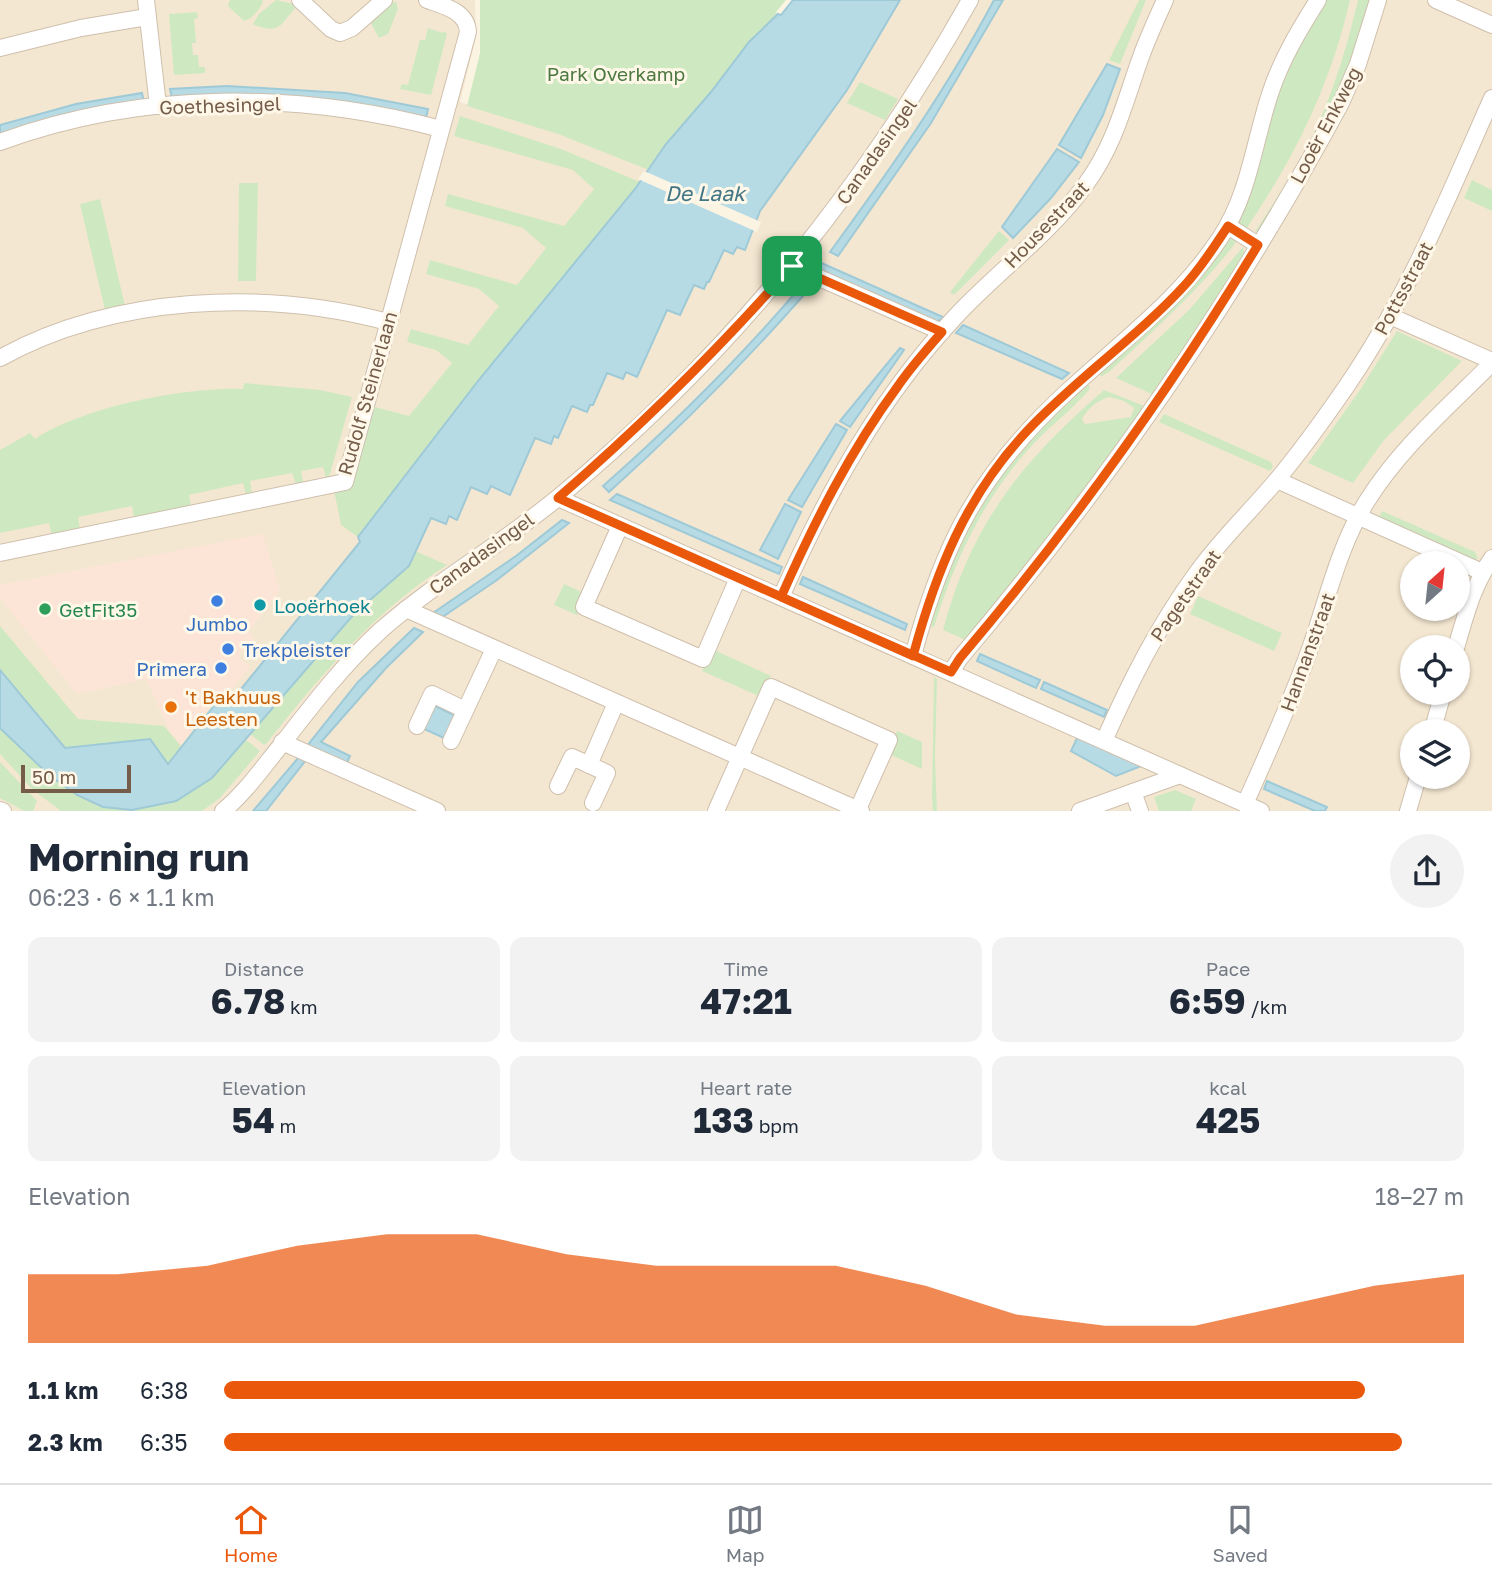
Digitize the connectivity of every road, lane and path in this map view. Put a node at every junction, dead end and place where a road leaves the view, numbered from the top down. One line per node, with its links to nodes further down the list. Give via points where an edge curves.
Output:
1 (146, 0): 10 (street)
2 (300, 0): 3 (street, via 340,33)
3 (384, 0)
4 (427, 0): 15 (street, Rudolf Steinerlaan, via 461,15 468,24)
5 (970, 0): 19 (street, Canadasingel, via 898,120)
6 (1165, 0): 22 (street, Housestraat, via 1118,127 1096,169 1062,213)
7 (1318, 0): 17 (street, via 1283,61)
8 (1378, 0): 18 (street, Looër Enkweg, via 1341,103)
9 (1436, 0): 11 (street)
10 (147, 17): 12 (street); 14 (street)
11 (1492, 25)
12 (0, 48)
13 (1492, 98): 20 (street, Pottsstraat)
14 (158, 106): 15 (street, Goethesingel, via 239,101 312,104); 16 (street, Goethesingel, via 71,121)
15 (441, 129): 21 (street, Rudolf Steinerlaan)
16 (0, 142)
17 (1228, 226): 18 (street); 38 (street, via 1184,286 1045,413 991,475 945,557)
18 (1258, 245): 39 (street, Looër Enkweg, via 1204,334 1114,461)
19 (792, 266): 22 (street); 27 (street, Canadasingel, via 674,393)
20 (1390, 316): 24 (street); 25 (street, Pottsstraat)
21 (388, 322): 23 (street, via 283,304 187,304 82,325); 30 (street, Rudolf Steinerlaan, via 345,482)
22 (942, 332): 34 (street, Housestraat, via 900,382 863,437 818,517)
23 (0, 358)
24 (1492, 362): 28 (street, Hannanstraat, via 1414,440)
25 (1289, 465): 26 (street, Pagetstraat)
26 (1277, 480): 28 (street); 44 (street, Pagetstraat, via 1210,555 1172,609)
27 (558, 498): 29 (street); 35 (street, Canadasingel)
28 (1358, 517): 32 (street); 53 (street, Hannanstraat, via 1294,690)
29 (620, 526): 33 (street); 33 (street, via 584,607 703,659)
30 (0, 553)
31 (1492, 558): 32 (street)
32 (1482, 572): 36 (street)
33 (738, 578): 34 (street)
34 (781, 597): 38 (street)
35 (406, 609): 37 (street); 45 (street, Canadasingel, via 353,658)
36 (1460, 635)
37 (494, 649): 40 (street); 41 (street)
38 (913, 656): 39 (street)
39 (951, 672): 44 (street)
40 (616, 703): 46 (street); 47 (street)
41 (465, 710): 42 (street, via 432,694); 43 (street)
42 (417, 726)
43 (451, 741)
44 (1104, 741): 48 (street)
45 (282, 742): 55 (street, Canadasingel); 56 (street)
46 (740, 757): 54 (street); 54 (street, via 771,687 889,740); 57 (street)
47 (589, 765): 49 (street, via 572,757); 52 (street, via 607,773)
48 (1180, 775): 51 (street); 53 (street)
49 (558, 786)
50 (1414, 789): 61 (street)
51 (1133, 792): 58 (street); 59 (street)
52 (593, 803)
53 (1245, 804): 60 (street)
54 (860, 810)
55 (223, 811)
56 (437, 811)
57 (716, 811)
58 (1080, 811)
59 (1140, 811)
60 (1261, 811)
61 (1408, 811)

